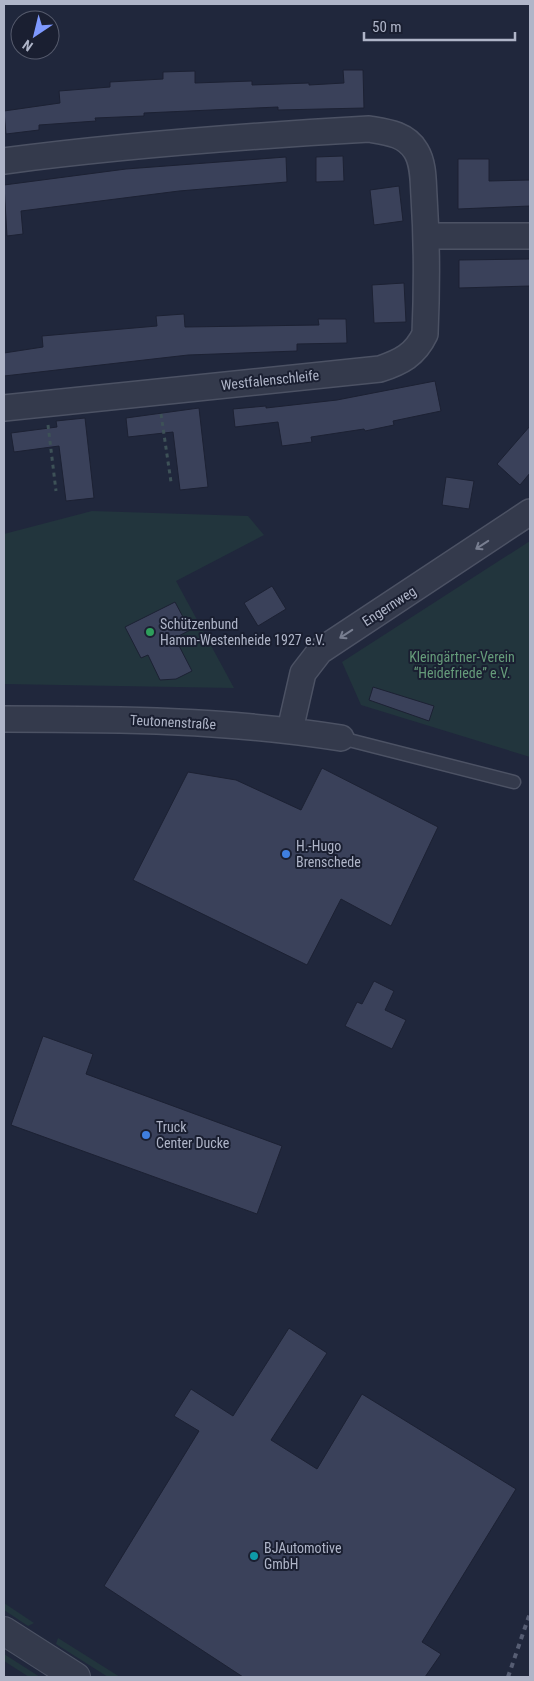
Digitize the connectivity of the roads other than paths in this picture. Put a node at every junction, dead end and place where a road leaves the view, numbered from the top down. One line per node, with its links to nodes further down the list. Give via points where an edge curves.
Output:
1 (4, 161): 2 (street, Westfalenschleife, via 85,150 227,138 369,130 388,132 406,140 416,151 422,169)
2 (426, 236): 3 (street); 4 (street, Westfalenschleife, via 425,334 419,346 398,363 380,369)
3 (530, 236)
4 (4, 408)
5 (530, 512): 7 (street, Engernweg, one-way to 7, via 320,651 303,673)
6 (4, 719): 7 (street, Teutonenstraße, via 182,720)
7 (290, 730): 8 (street, Teutonenstraße)
8 (341, 738): 9 (lane)
9 (514, 782)
10 (4, 1631): 11 (street)
11 (76, 1677)

